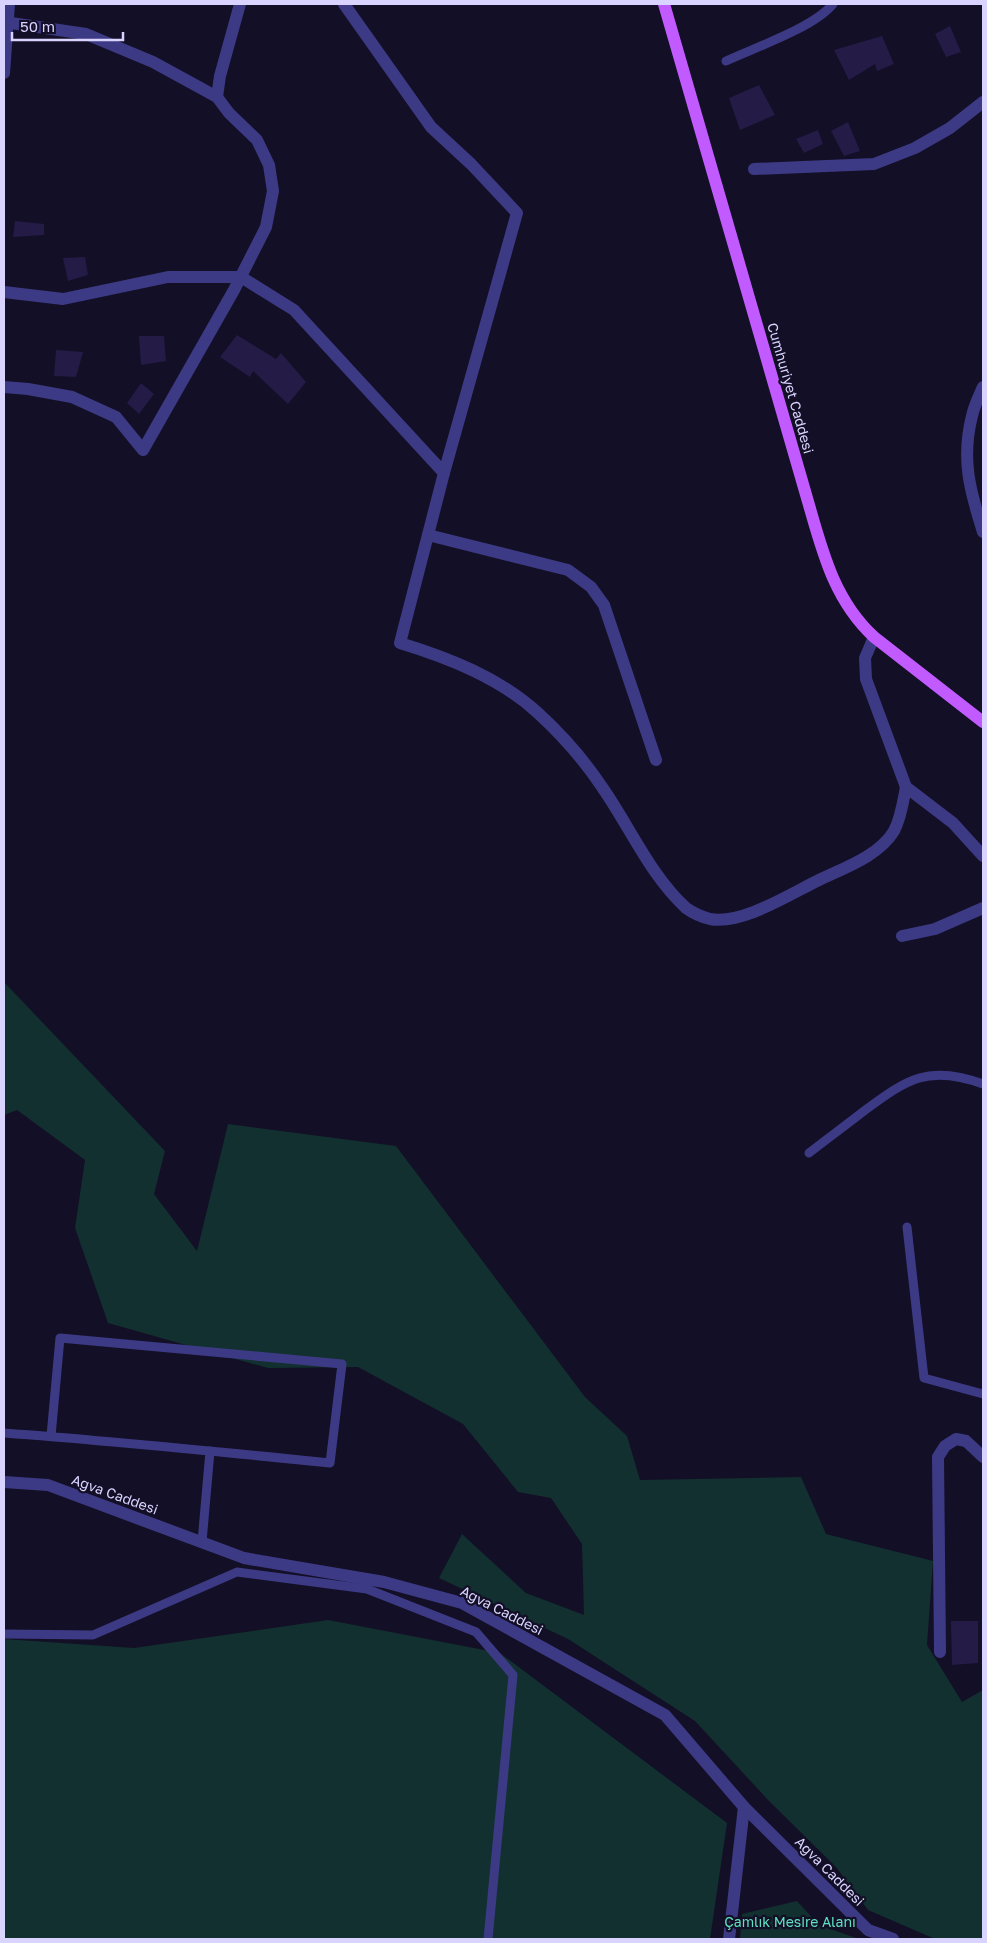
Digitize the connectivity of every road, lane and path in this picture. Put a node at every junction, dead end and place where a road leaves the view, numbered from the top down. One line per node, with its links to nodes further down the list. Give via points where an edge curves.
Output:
1 (9, 4): 6 (street)
2 (240, 4): 9 (street, via 220,76)
3 (344, 4): 16 (street, via 431,127 517,213)
4 (664, 4): 19 (main road, Cumhuriyet Caddesi, via 821,544 844,602)
5 (833, 4): 7 (lane, via 803,25)
6 (6, 22): 8 (street); 9 (street, via 86,34 152,62)
7 (726, 61)
8 (4, 73)
9 (218, 97): 12 (street, via 229,113 257,140 269,165 273,191 266,227)
10 (983, 102): 11 (street, via 950,128 915,148 874,164)
11 (754, 169)
12 (241, 277): 13 (street, via 168,277 63,299); 14 (street, via 143,450 116,417 72,397); 16 (street, via 294,310)
13 (4, 292)
14 (4, 387)
15 (983, 387): 17 (street, via 972,415 966,454 972,498)
16 (444, 473): 18 (street)
17 (983, 532)
18 (428, 535): 21 (street, via 568,570 592,587 604,604); 22 (street, via 400,643 479,674 536,712 585,764 660,878 695,913 723,920 746,915 876,850 894,831)
19 (874, 637): 20 (main road, Cumhuriyet Caddesi); 22 (street, via 865,658 866,679)
20 (983, 722)
21 (656, 760)
22 (906, 787): 23 (street, via 952,823)
23 (983, 856)
24 (983, 908): 25 (street, via 942,926)
25 (902, 936)
26 (983, 1084): 27 (lane, via 941,1074 914,1079 891,1091)
27 (809, 1153)
28 (907, 1227): 29 (lane, via 924,1378)
29 (983, 1394)
30 (4, 1433): 31 (lane)
31 (51, 1436): 32 (lane); 32 (lane, via 60,1338 342,1364 330,1463)
32 (210, 1451): 35 (lane)
33 (983, 1457): 37 (street, via 966,1441 956,1439 938,1456)
34 (4, 1482): 35 (street, Ağva Caddesi, via 48,1485)
35 (202, 1542): 38 (street, Ağva Caddesi, via 244,1558 384,1582 462,1604 665,1715)
36 (4, 1634): 39 (lane, via 93,1635 237,1572 366,1589 476,1632 513,1675)
37 (940, 1652)
38 (744, 1807): 40 (street); 41 (street, Ağva Caddesi, via 868,1930)
39 (488, 1939)
40 (729, 1939)
41 (893, 1939)

